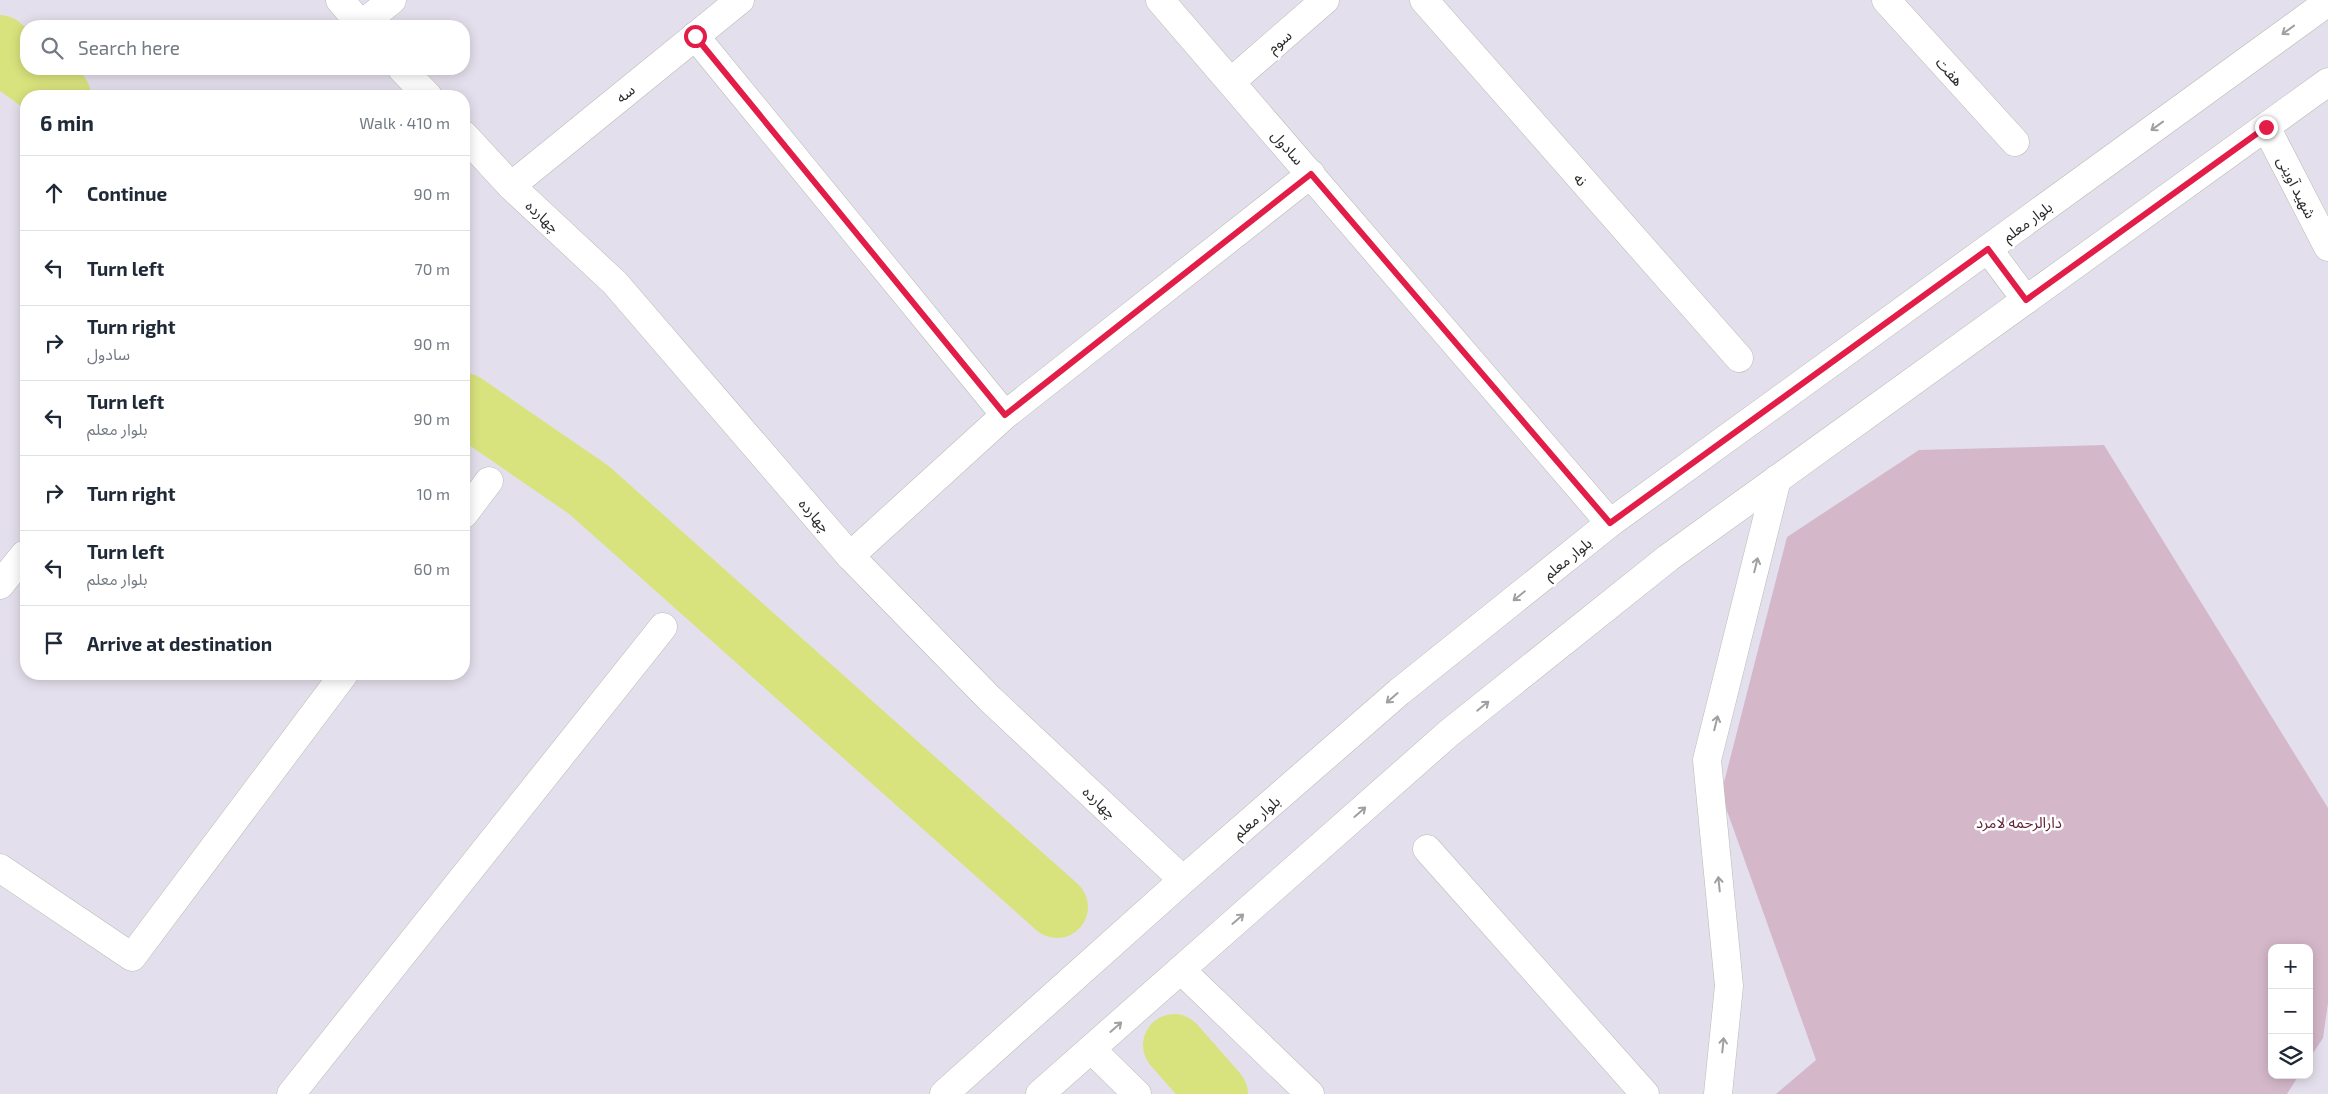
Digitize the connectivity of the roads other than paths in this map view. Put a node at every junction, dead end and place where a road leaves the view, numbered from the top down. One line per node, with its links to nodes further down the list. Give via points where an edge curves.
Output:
1 (340, 0): 9 (street)
2 (392, 0): 10 (street)
3 (740, 0): 11 (street, سه)
4 (1160, 0): 13 (street, سادول)
5 (1325, 0): 13 (street, سوم)
6 (1424, 0): 24 (street, نه)
7 (1886, 0): 18 (street, هفت)
8 (2328, 2): 22 (street, بلوار معلم, one-way to 22)
9 (357, 20)
10 (369, 20)
11 (695, 36): 20 (street, سه); 25 (street)
12 (408, 75): 15 (street)
13 (1232, 81): 19 (street, سادول)
14 (2328, 82): 16 (street)
15 (422, 90)
16 (2266, 127): 21 (street, شهید آوینی); 23 (street)
17 (470, 142): 20 (street, چهارده)
18 (2015, 142)
19 (1311, 174): 25 (street); 29 (street, سادول)
20 (511, 186): 30 (street, چهارده, via 615,283)
21 (2328, 247)
22 (1988, 249): 23 (street); 29 (street, بلوار معلم)
23 (2026, 300): 26 (street)
24 (1739, 358)
25 (1005, 415): 30 (street)
26 (1777, 479): 38 (street, one-way to 26, via 1449,733 1668,558); 46 (street, one-way to 26, via 1729,986 1707,760)
27 (488, 481): 28 (street)
28 (470, 506)
29 (1610, 523): 37 (street, بلوار معلم, one-way to 37, via 1399,692)
30 (850, 556): 37 (street, چهارده, via 990,699)
31 (20, 560): 32 (street)
32 (0, 586)
33 (663, 627): 40 (street)
34 (340, 680): 36 (street, via 132,957)
35 (1426, 849): 45 (street)
36 (0, 868)
37 (1183, 880): 41 (street, بلوار معلم)
38 (1181, 970): 39 (street, one-way to 38); 44 (street)
39 (1091, 1049): 42 (street); 43 (street)
40 (291, 1094)
41 (944, 1094)
42 (1040, 1094)
43 (1137, 1094)
44 (1310, 1094)
45 (1645, 1094)
46 (1718, 1094)

